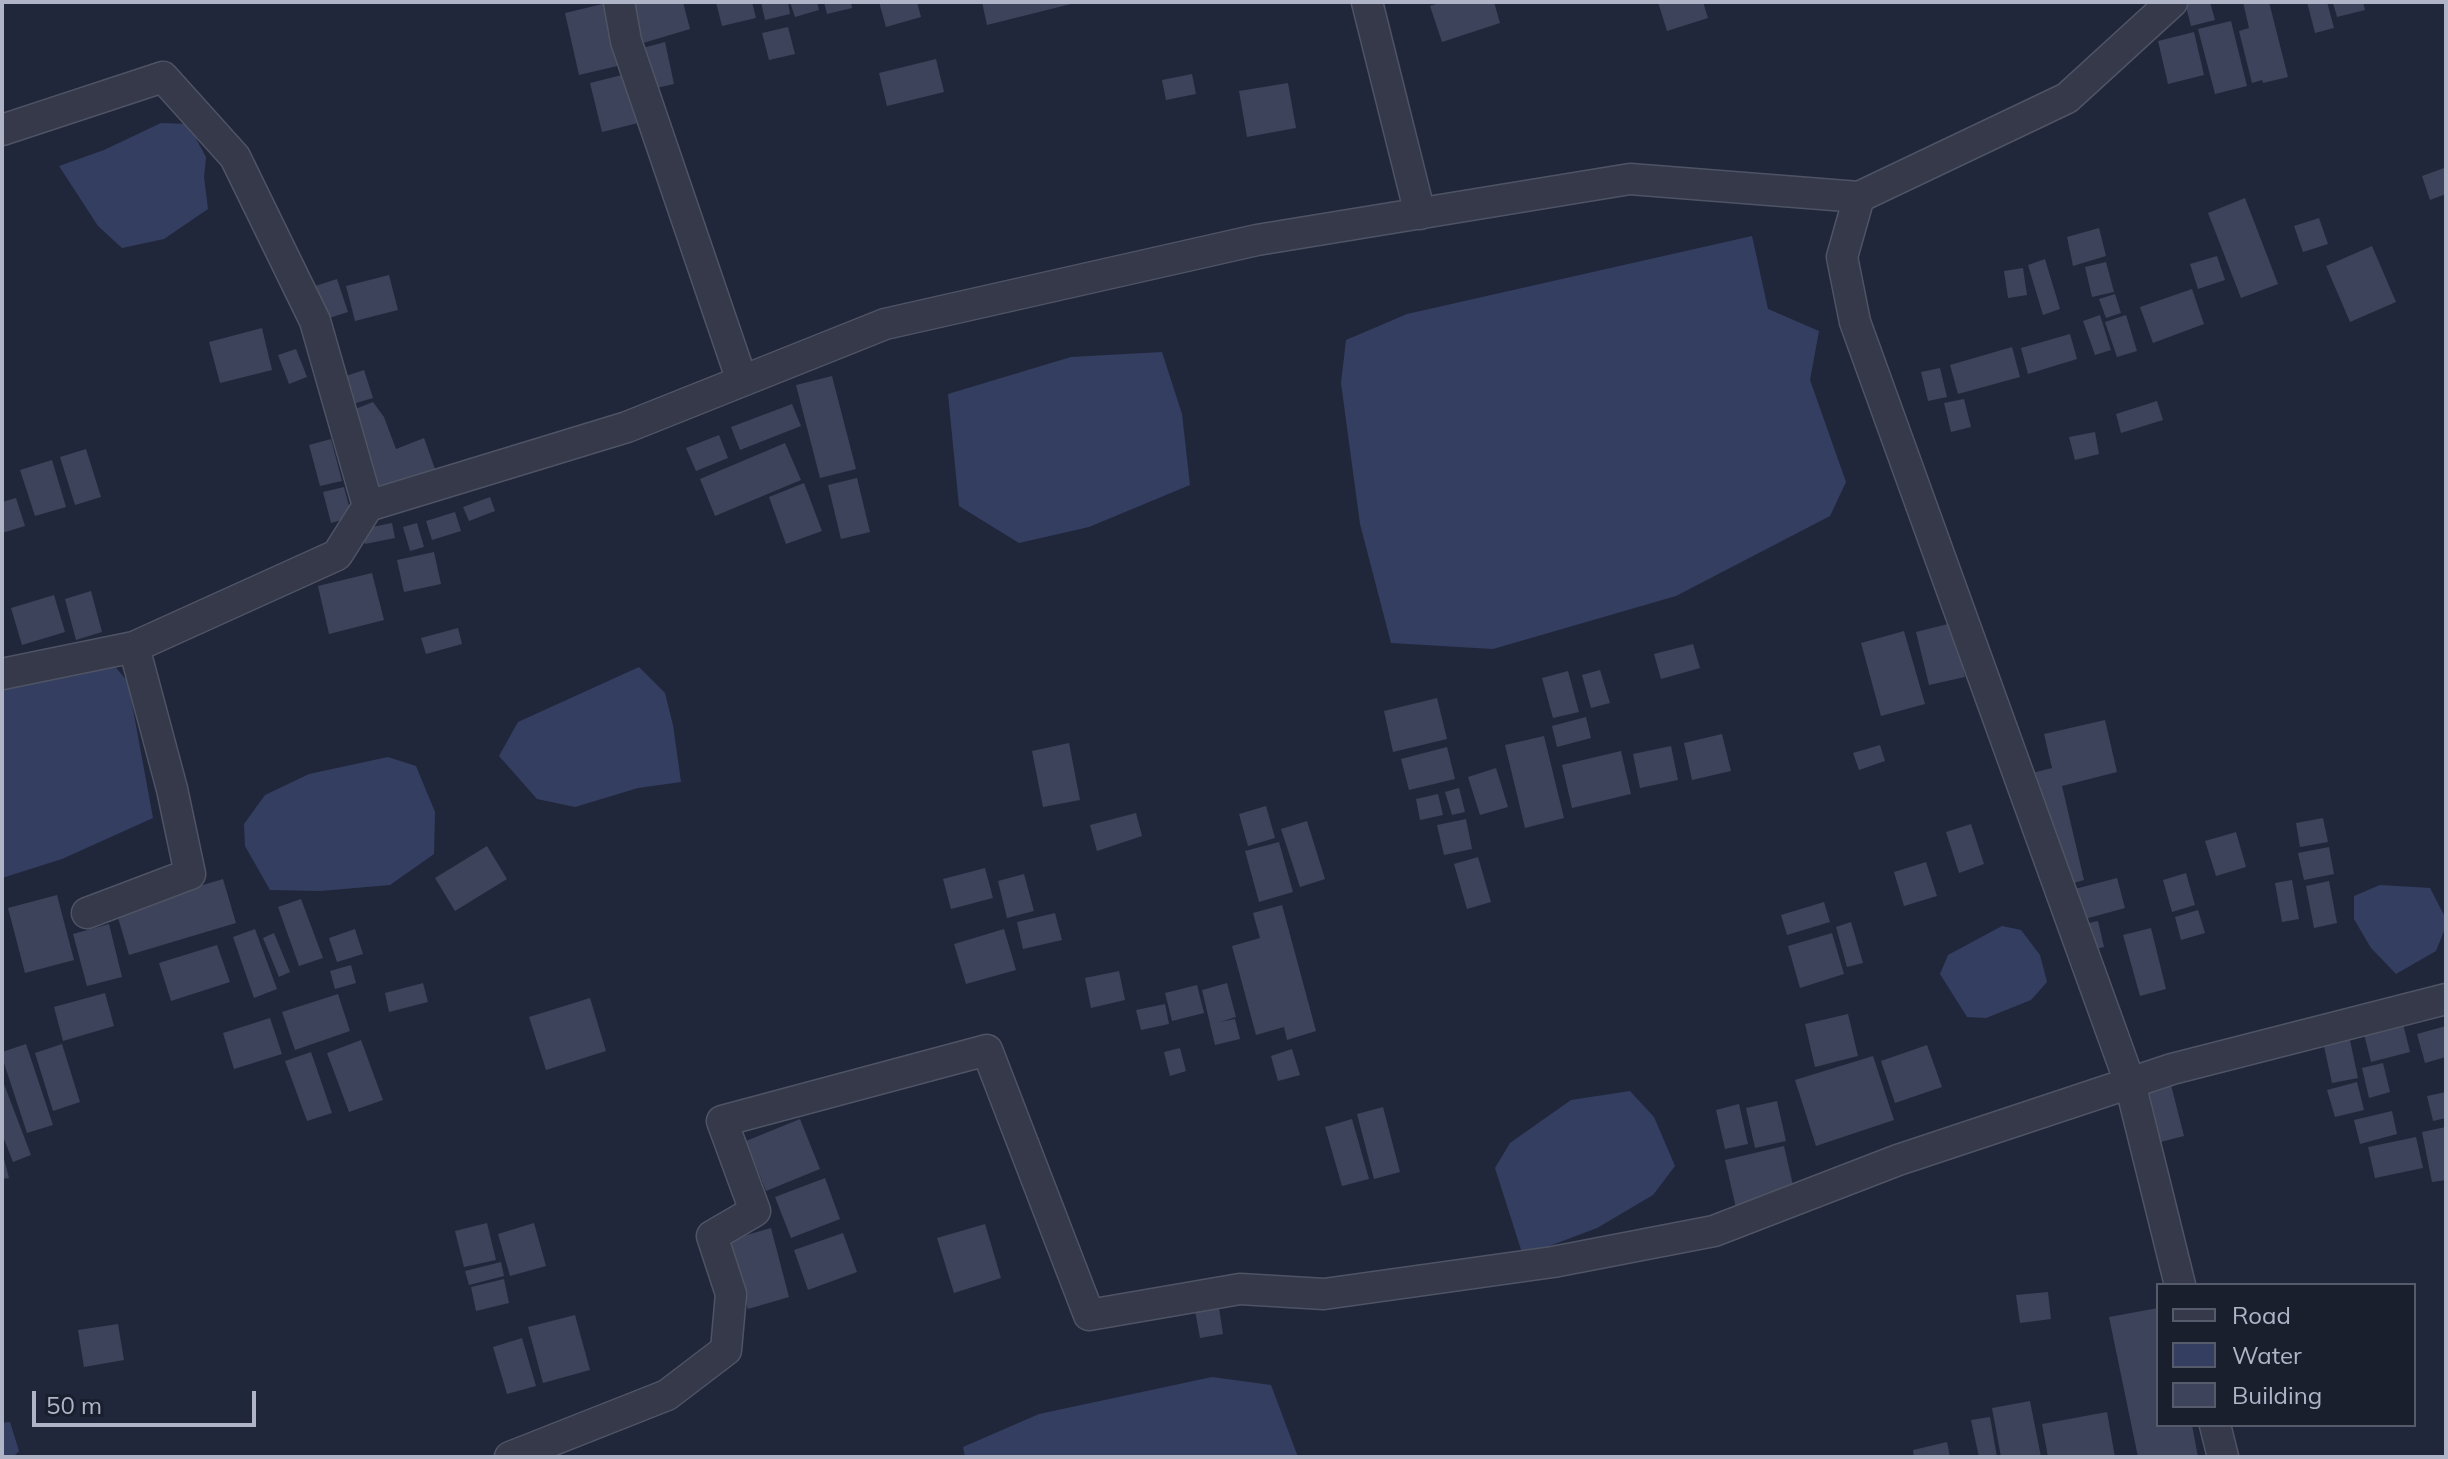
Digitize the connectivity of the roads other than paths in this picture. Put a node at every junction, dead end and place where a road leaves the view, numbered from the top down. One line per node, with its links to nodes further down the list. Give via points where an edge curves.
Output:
1 (619, 2): 7 (street, via 626,41)
2 (1367, 2): 6 (street)
3 (2172, 2): 5 (street, via 2067,98)
4 (2, 130): 8 (street, via 163,77 235,157 315,321)
5 (1859, 197): 6 (street, via 1630,179); 13 (street, via 1842,257 1855,322)
6 (1420, 214): 7 (street, via 1257,240 885,324)
7 (742, 381): 8 (street, via 627,427)
8 (368, 506): 9 (street, via 337,555)
9 (134, 647): 10 (street); 11 (street, via 190,874)
10 (2, 674)
11 (87, 913)
12 (2446, 999): 13 (street)
13 (2130, 1083): 14 (street); 16 (street, via 1898,1160 1714,1231 1553,1262 1354,1290 1324,1294 1240,1289 1089,1315 987,1050 722,1121 755,1211 712,1236 731,1294 726,1350 667,1395)
14 (2180, 1283)
15 (2216, 1427): 17 (street)
16 (510, 1457)
17 (2223, 1457)

